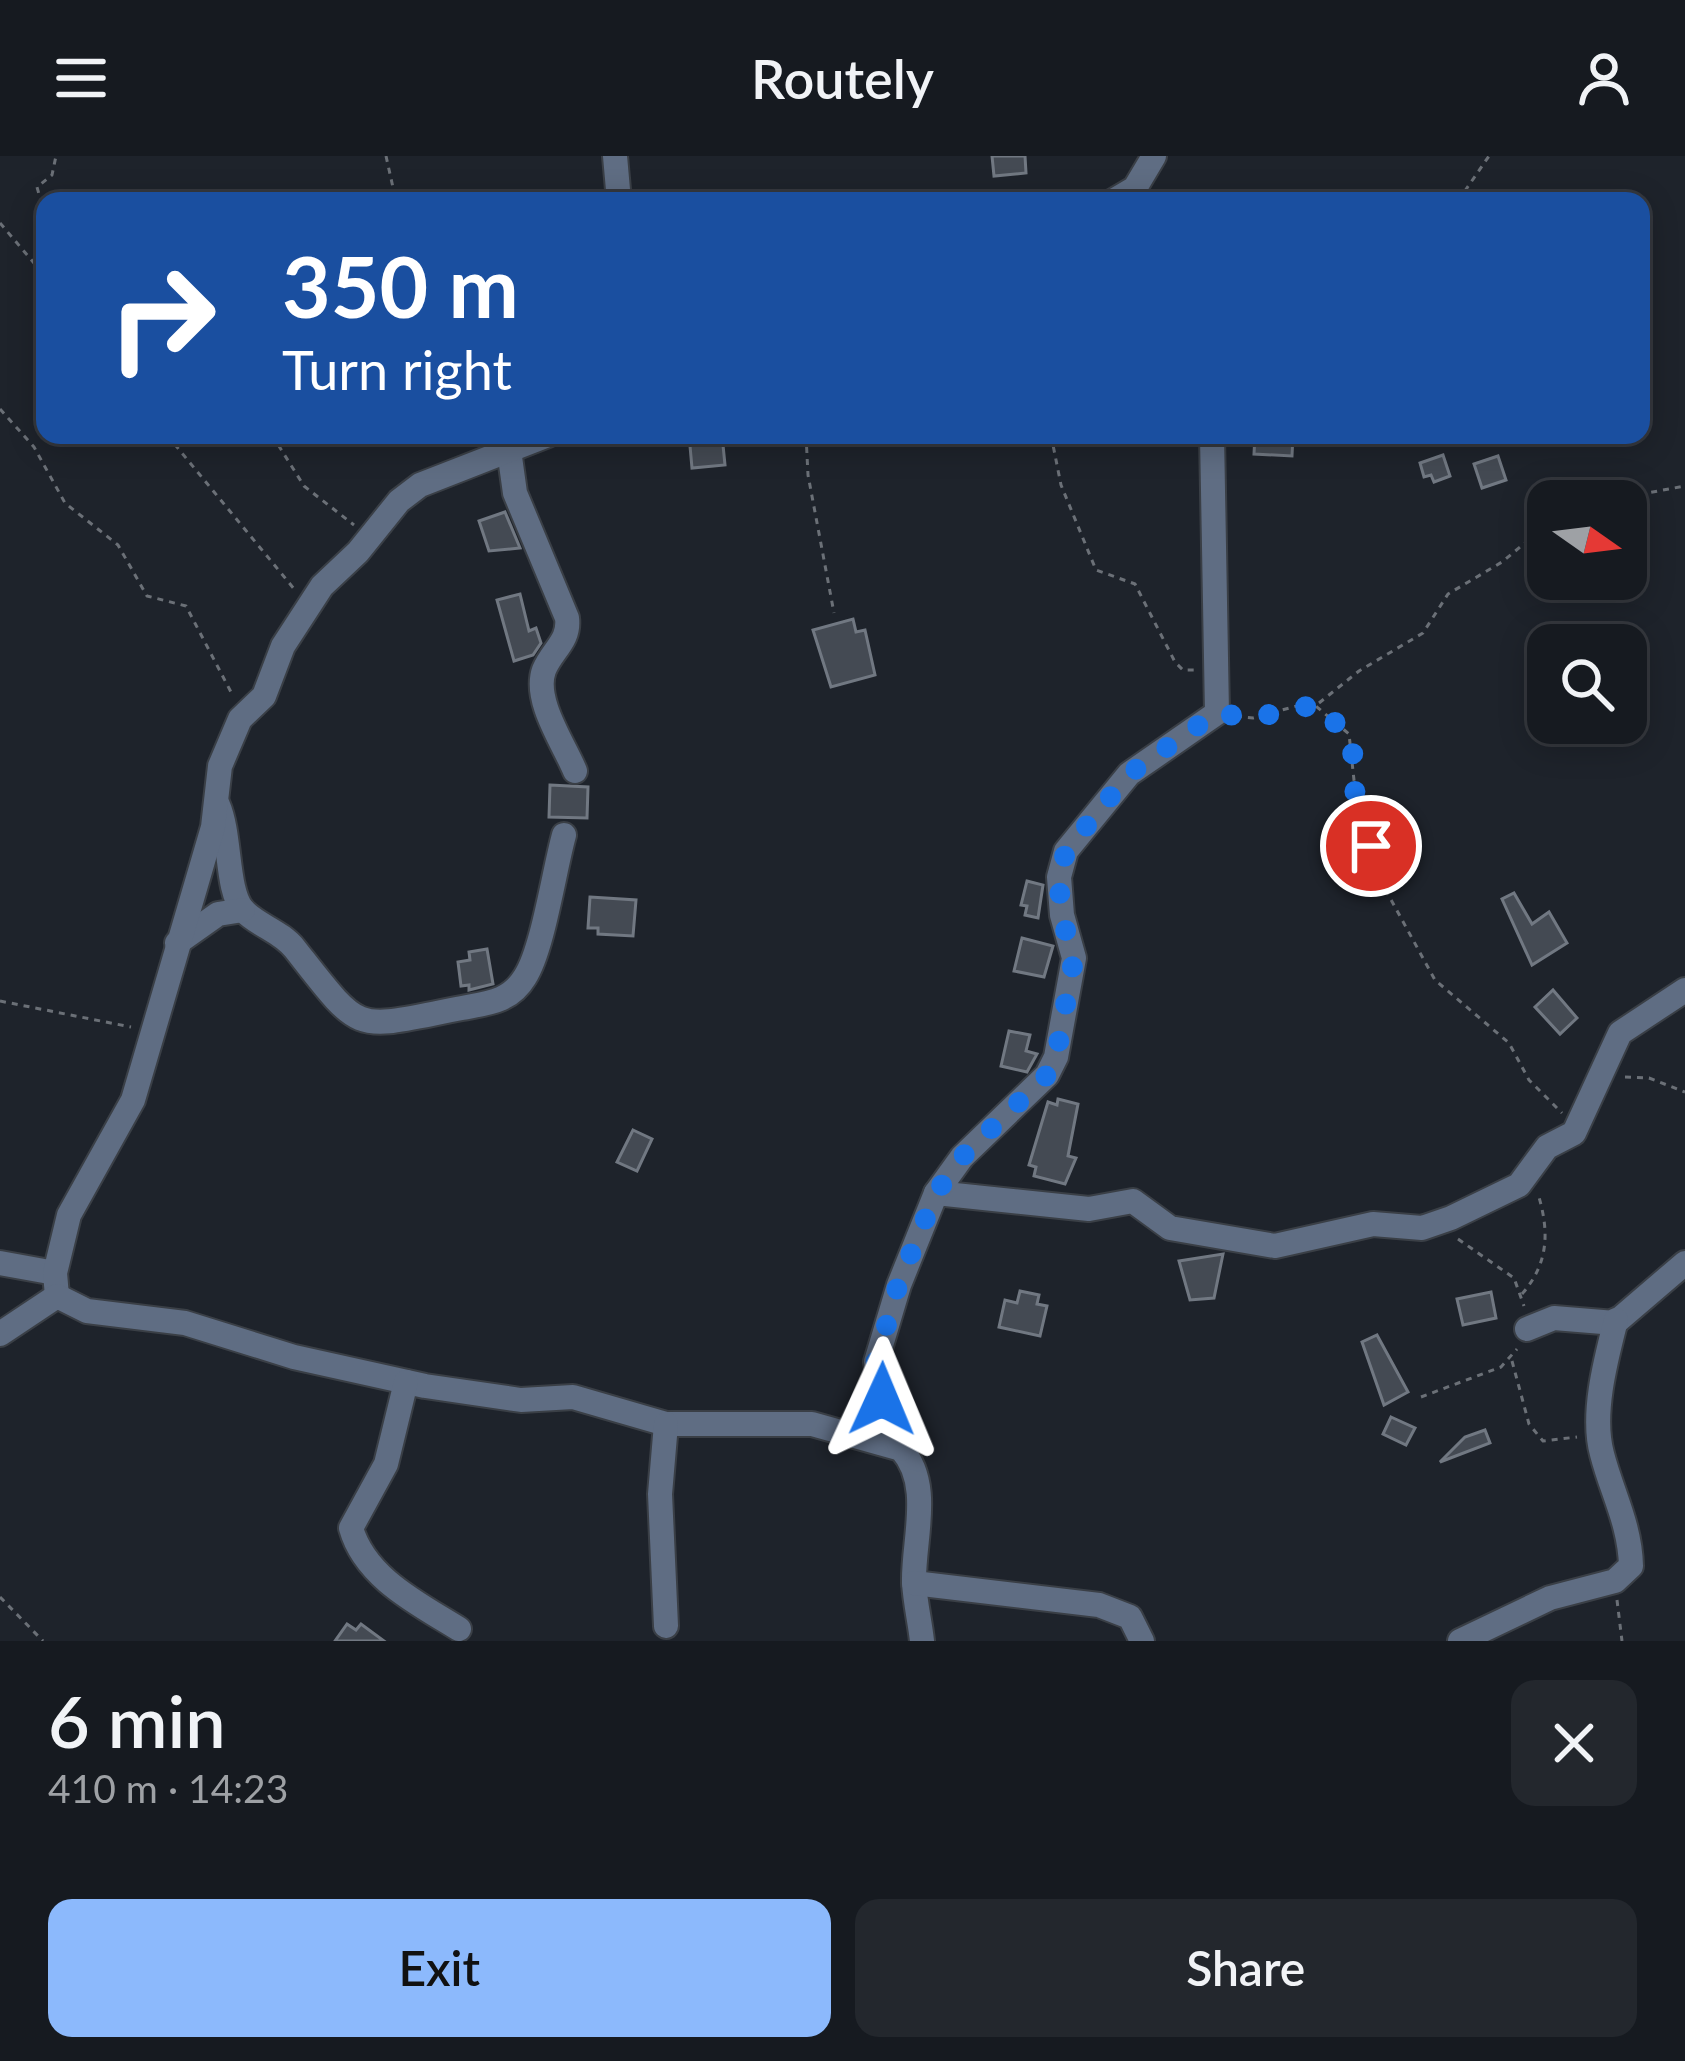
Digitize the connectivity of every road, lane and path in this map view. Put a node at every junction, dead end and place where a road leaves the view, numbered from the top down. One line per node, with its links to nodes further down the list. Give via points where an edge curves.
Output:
1 (56, 156): 6 (path)
2 (386, 156): 7 (path)
3 (615, 156): 8 (street)
4 (1154, 156): 9 (street)
5 (1489, 156): 10 (path)
6 (38, 192)
7 (395, 192)
8 (618, 192)
9 (1131, 192)
10 (1464, 192)
11 (0, 223): 12 (path)
12 (36, 265)
13 (0, 409): 30 (path, via 34,447 65,503 118,545 147,596 186,606)
14 (173, 444): 25 (path)
15 (278, 444): 23 (path, via 304,486)
16 (525, 444): 20 (street)
17 (806, 444): 26 (path)
18 (1053, 444): 27 (path, via 1096,571 1136,584 1183,670)
19 (1212, 444): 27 (street)
20 (509, 450): 23 (street, via 421,485); 31 (street, via 515,493 567,618 542,687)
21 (1685, 486): 22 (path)
22 (1647, 493)
23 (371, 537): 25 (street)
24 (1527, 541): 28 (path, via 1448,594 1423,633)
25 (307, 606): 30 (street, via 272,682)
26 (835, 613)
27 (1216, 669): 29 (street)
28 (1318, 704): 29 (path, via 1253,718); 41 (path, via 1352,741 1358,817 1384,887 1435,980 1509,1043)
29 (1216, 713): 43 (street, via 1129,774 1072,840 1059,877 1074,958 1051,1070)
30 (240, 719): 32 (street, via 220,766)
31 (575, 771)
32 (218, 805): 34 (street); 35 (street)
33 (564, 835): 34 (street, via 526,976 508,998 490,1004 396,1023 359,1022 293,946)
34 (244, 910): 35 (street, via 218,914)
35 (178, 943): 38 (street)
36 (1685, 990): 39 (street, via 1625,1028)
37 (0, 1001): 38 (path)
38 (151, 1030): 47 (street, via 133,1100 82,1184)
39 (1599, 1079): 40 (path, via 1649,1078); 41 (street)
40 (1685, 1092)
41 (1574, 1133): 42 (street, via 1547,1148)
42 (1532, 1169): 44 (street, via 1512,1190); 48 (path, via 1545,1252 1542,1272)
43 (936, 1193): 44 (street, via 1089,1209 1133,1201 1170,1228 1275,1246 1373,1224); 56 (street, via 876,1362)
44 (1422, 1228): 48 (path, via 1477,1250)
45 (0, 1263): 47 (street)
46 (1685, 1263): 49 (street)
47 (56, 1284): 51 (street); 53 (street, via 87,1311 185,1323)
48 (1522, 1294): 50 (path)
49 (1616, 1321): 50 (street, via 1554,1318); 57 (street)
50 (1527, 1329): 52 (path)
51 (0, 1334)
52 (1511, 1360): 54 (path); 57 (path, via 1533,1433 1543,1442 1588,1440)
53 (406, 1382): 55 (street, via 521,1400 573,1397); 62 (street, via 386,1464 351,1528 390,1584)
54 (1421, 1397)
55 (666, 1424): 56 (street, via 812,1424); 61 (street)
56 (901, 1449): 59 (street, via 916,1476)
57 (1600, 1451): 58 (street, via 1630,1543 1631,1566)
58 (1616, 1581): 66 (street, via 1550,1598); 67 (path)
59 (914, 1583): 64 (street); 65 (street, via 1099,1605 1130,1617)
60 (0, 1597): 63 (path)
61 (666, 1626)
62 (459, 1629)
63 (43, 1641)
64 (922, 1641)
65 (1142, 1641)
66 (1460, 1641)
67 (1622, 1641)

